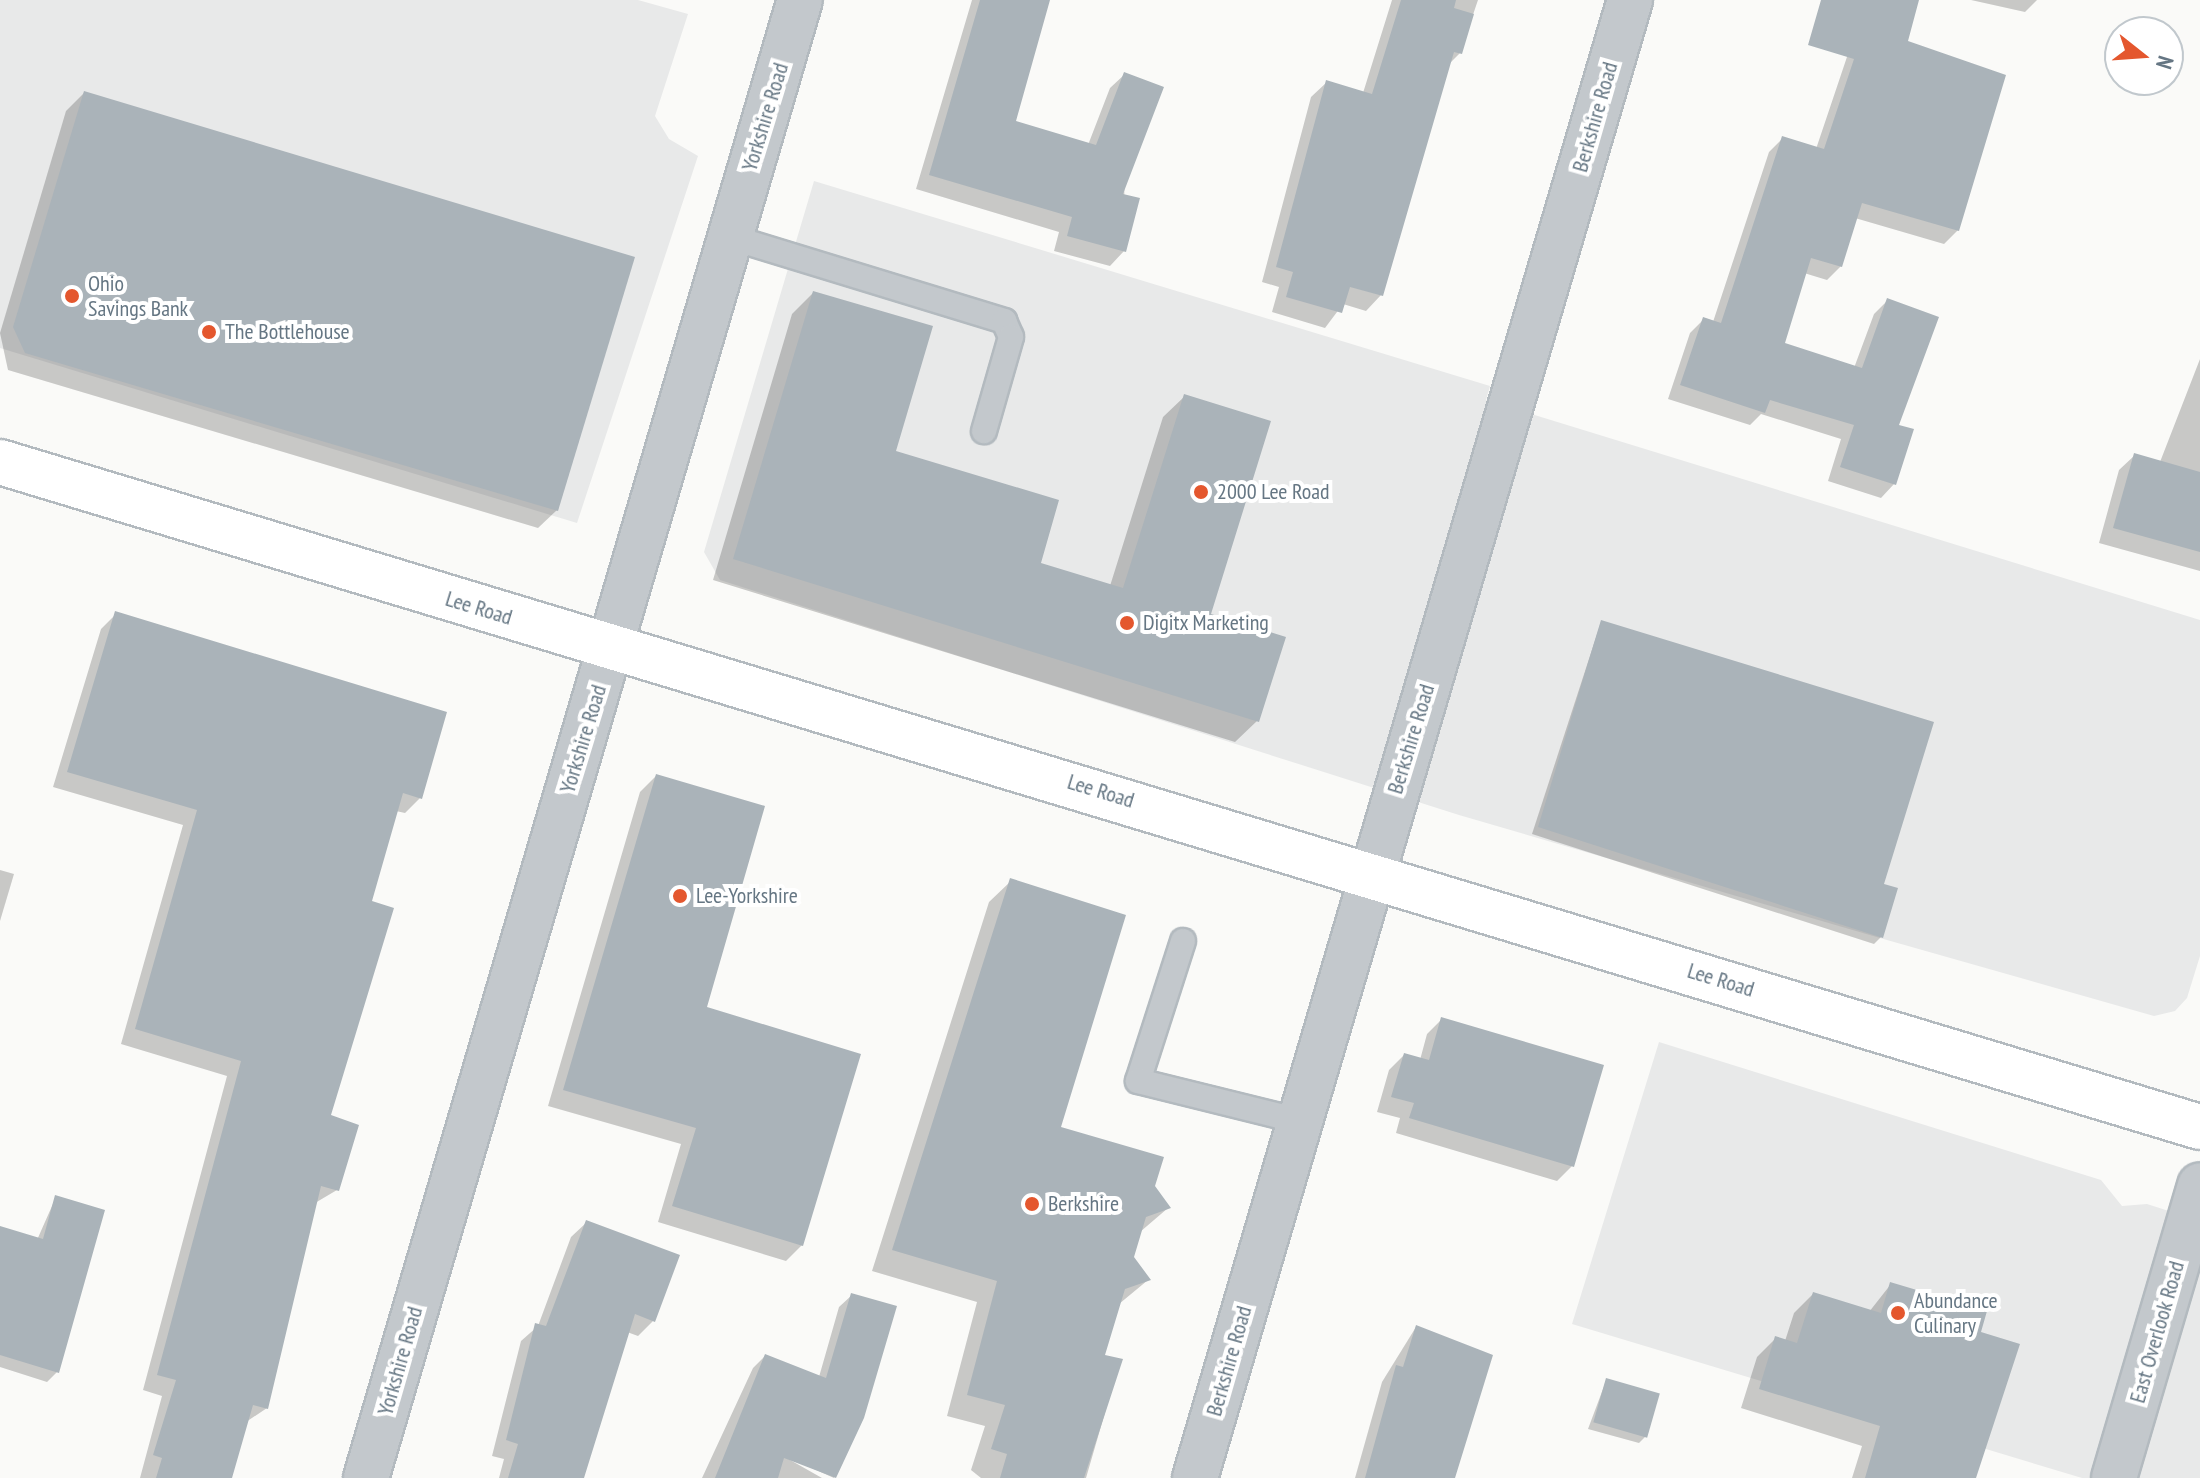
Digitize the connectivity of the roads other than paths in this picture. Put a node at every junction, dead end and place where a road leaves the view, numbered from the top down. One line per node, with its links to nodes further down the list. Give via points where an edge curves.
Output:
1 (800, 0): 3 (street, Yorkshire Road)
2 (1630, 0): 7 (street, Berkshire Road)
3 (730, 237): 4 (lane, via 1004,321 1011,337); 6 (street, Yorkshire Road)
4 (984, 431)
5 (0, 462): 6 (main road, Lee Road)
6 (610, 647): 7 (main road, Lee Road); 12 (street, Yorkshire Road)
7 (1372, 873): 9 (street, Berkshire Road); 10 (main road, Lee Road)
8 (1183, 941): 9 (lane, via 1138,1081)
9 (1300, 1121): 13 (street, Berkshire Road)
10 (2200, 1127)
11 (2200, 1185): 14 (street, East Overlook Road)
12 (366, 1478)
13 (1195, 1478)
14 (2114, 1478)

